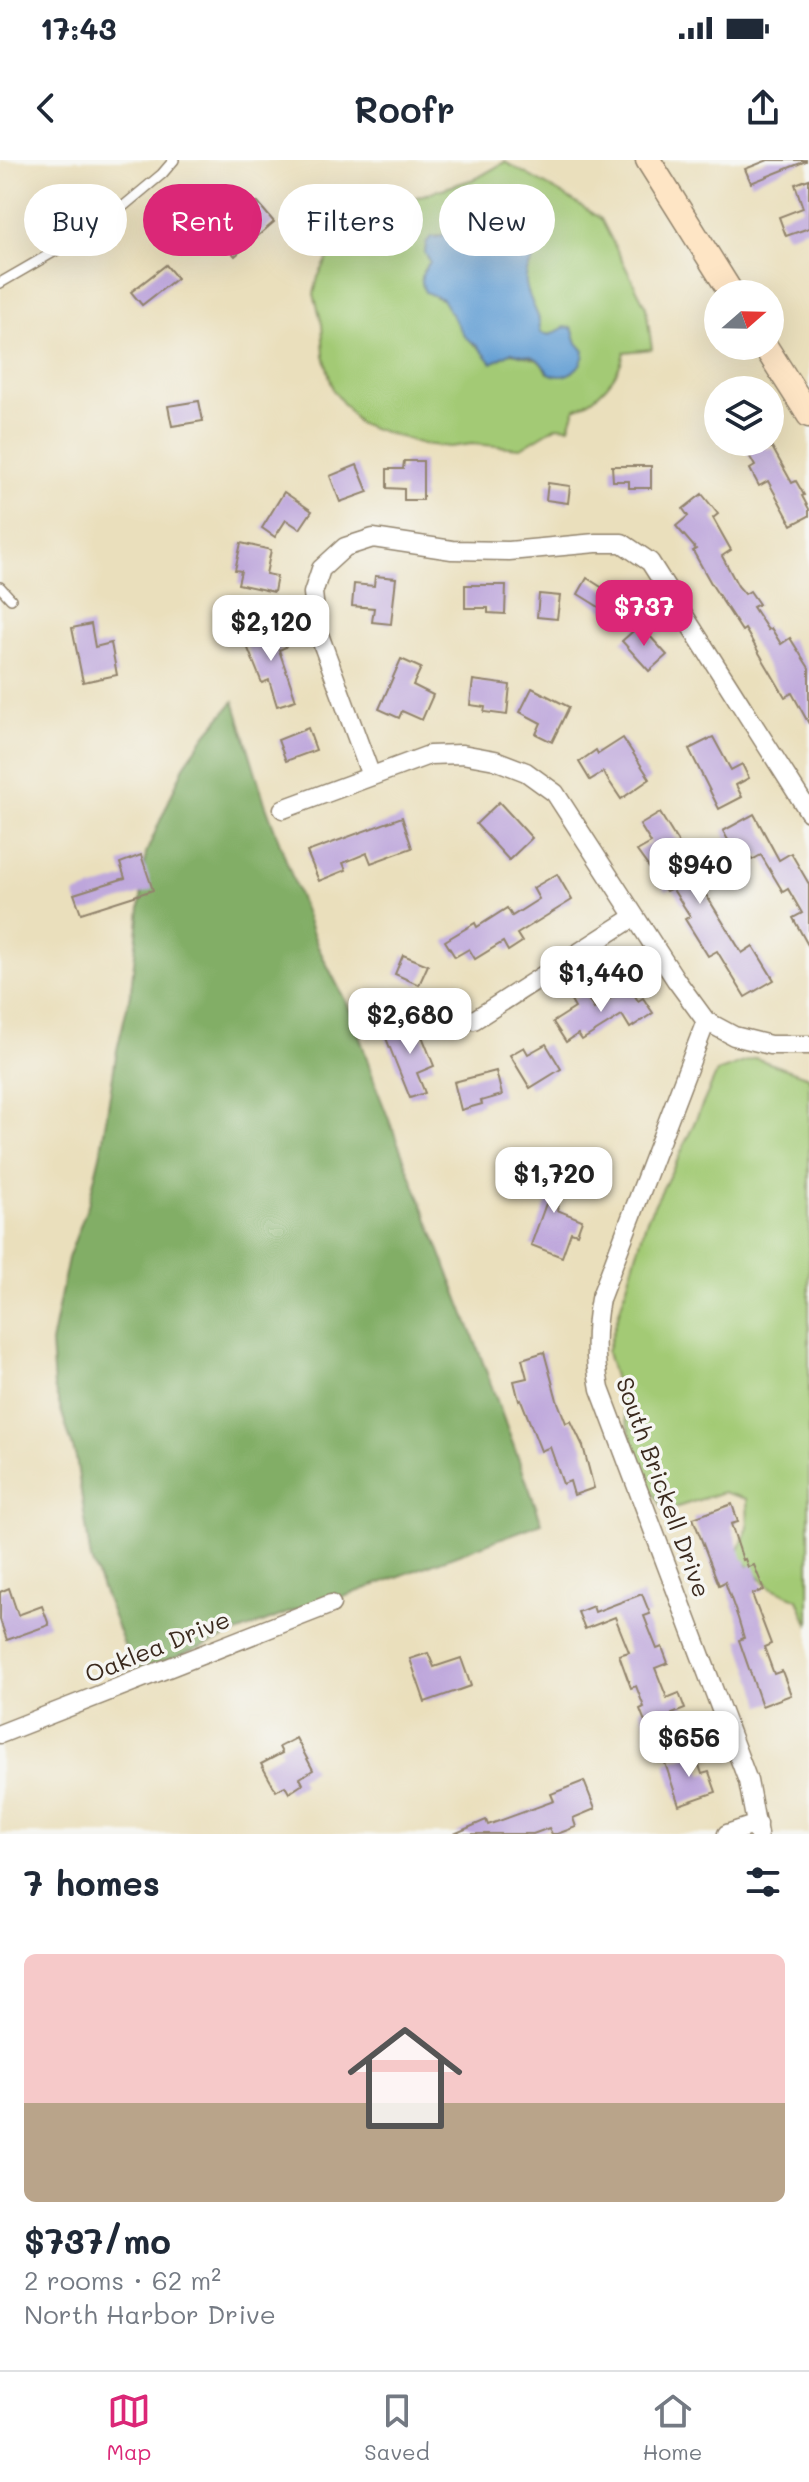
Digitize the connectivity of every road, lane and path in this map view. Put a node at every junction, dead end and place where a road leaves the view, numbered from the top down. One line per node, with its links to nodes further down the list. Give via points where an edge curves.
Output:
1 (174, 160): 4 (lane, via 102,224)
2 (648, 160): 3 (main road)
3 (723, 280)
4 (0, 283)
5 (774, 360): 6 (main road)
6 (809, 415)
7 (0, 587): 8 (lane)
8 (11, 599)
9 (371, 776): 10 (street); 11 (street, via 317,629 313,593 321,569 345,547 373,538 452,550 622,543 650,562); 12 (street, via 429,755 462,754 526,772 555,793)
10 (283, 809)
11 (809, 812)
12 (634, 917): 13 (street); 14 (street)
13 (474, 1020)
14 (706, 1021): 15 (street, via 734,1036 770,1045); 18 (street, South Brickell Drive, via 600,1299 595,1365 748,1781)
15 (809, 1045)
16 (331, 1604): 17 (street, Oaklea Drive)
17 (0, 1734)
18 (757, 1829): 19 (street)
19 (727, 1834)

